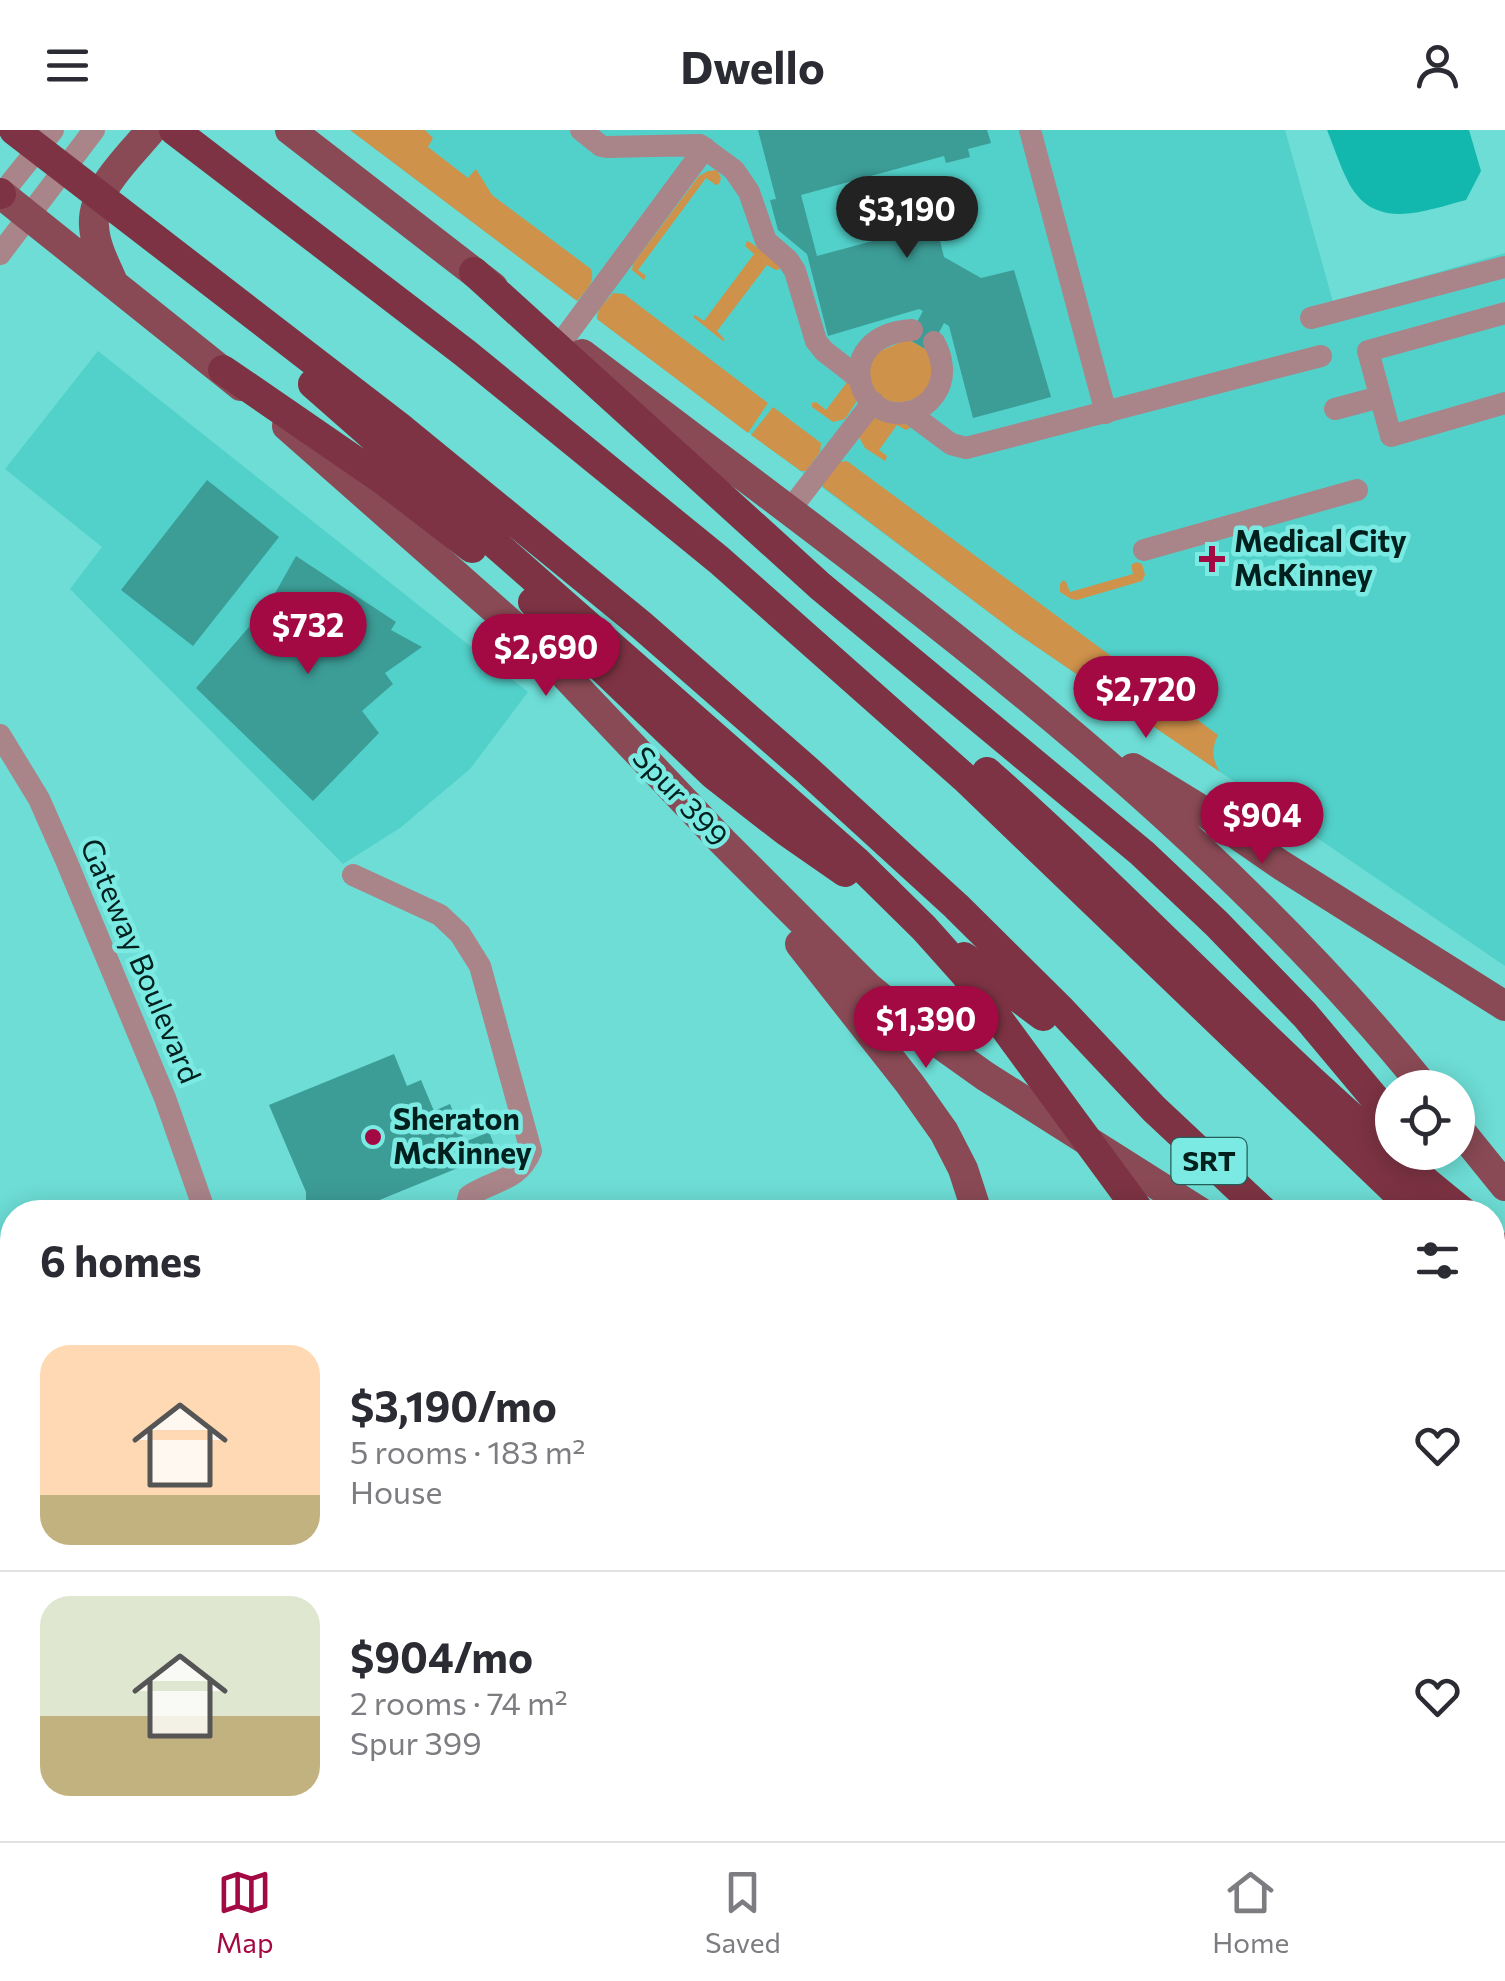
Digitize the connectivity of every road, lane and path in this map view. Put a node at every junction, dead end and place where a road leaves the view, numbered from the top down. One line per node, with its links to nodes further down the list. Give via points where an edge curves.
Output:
1 (14, 130): 13 (highway)
2 (53, 130): 10 (street)
3 (94, 130): 11 (street)
4 (151, 130): 16 (main road, via 102,190 93,221)
5 (290, 130): 15 (main road)
6 (582, 130): 9 (street, via 607,147)
7 (1030, 130): 30 (street)
8 (182, 136): 34 (highway)
9 (705, 148): 20 (street); 24 (street, via 745,185 766,241 795,271 819,346)
10 (0, 195): 11 (main road, Spur 399)
11 (28, 216): 12 (street); 16 (main road, Spur 399)
12 (0, 254)
13 (180, 259): 42 (highway, SRT, via 640,624 956,906); 49 (highway, via 229,311 856,860 966,974)
14 (1505, 267): 18 (street)
15 (474, 272): 20 (main road); 41 (highway, via 820,586 1142,854 1305,1014)
16 (114, 286): 23 (main road, Spur 399)
17 (1505, 313): 25 (street, via 1368,351)
18 (1311, 318)
19 (912, 330): 24 (street, via 872,343)
20 (562, 340): 32 (main road)
21 (934, 342): 29 (street, via 941,383 927,404)
22 (1321, 356): 30 (street)
23 (222, 370): 37 (main road, Spur 399, via 542,651); 42 (highway, via 462,540 727,786 1016,994)
24 (860, 378): 26 (street)
25 (1380, 397): 27 (street, via 1391,436); 28 (street)
26 (873, 402): 29 (street); 32 (street)
27 (1505, 403)
28 (1336, 409)
29 (908, 412): 30 (street, via 961,448)
30 (1106, 413)
31 (1357, 490): 33 (street)
32 (788, 511): 35 (main road)
33 (1144, 550)
34 (719, 560): 52 (highway, via 979,791); 53 (highway, via 805,614 877,674)
35 (1038, 708): 39 (main road); 40 (main road, via 1166,815)
36 (3, 744): 46 (street, Gateway Boulevard, via 39,798 66,860 165,1098)
37 (723, 842): 48 (main road, via 944,1132); 50 (main road, Spur 399, via 918,1029)
38 (352, 876): 47 (street, via 440,915 480,966 531,1151 516,1173)
39 (1505, 1006)
40 (1409, 1070)
41 (1375, 1098)
42 (1154, 1109): 51 (highway, SRT)
43 (1475, 1149): 45 (main road)
44 (1434, 1170): 54 (highway)
45 (1505, 1186)
46 (199, 1200)
47 (468, 1200)
48 (973, 1200)
49 (1131, 1200)
50 (1181, 1200)
51 (1251, 1200)
52 (1405, 1200)
53 (1450, 1200)
54 (1457, 1200)

